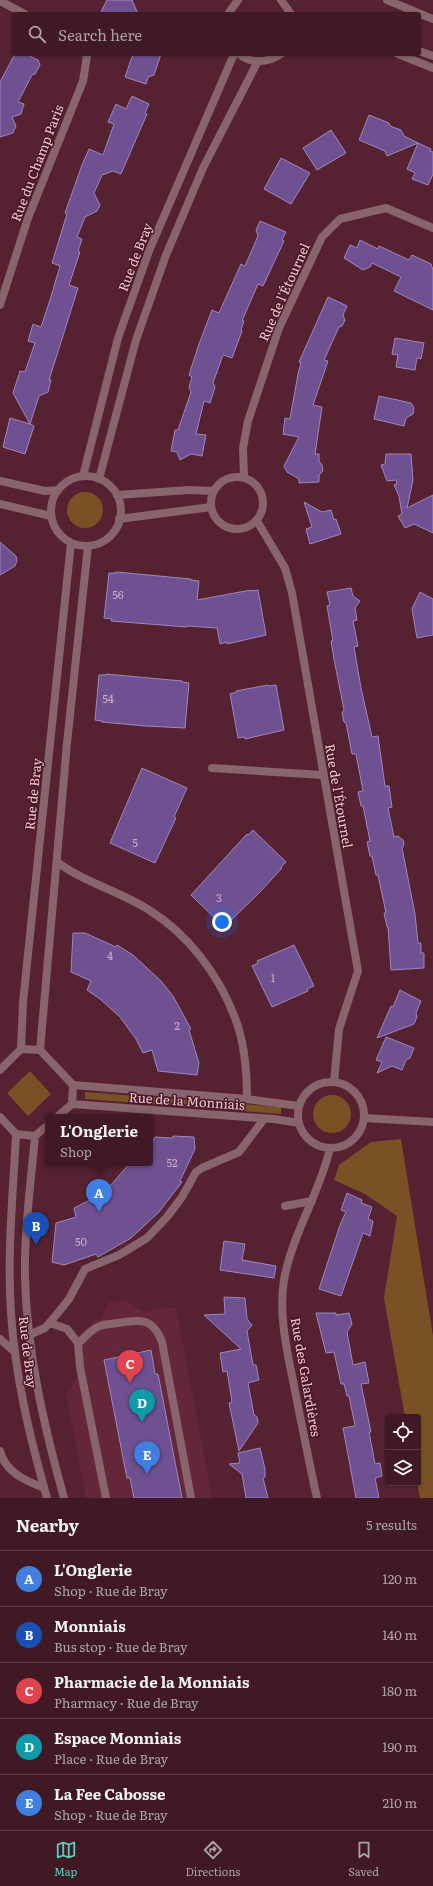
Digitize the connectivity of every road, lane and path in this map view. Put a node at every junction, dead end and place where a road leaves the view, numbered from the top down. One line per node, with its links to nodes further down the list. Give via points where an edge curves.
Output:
1 (238, 0): 6 (street)
2 (280, 0): 7 (street)
3 (387, 0): 8 (street)
4 (0, 1): 5 (street)
5 (22, 12)
6 (229, 12)
7 (290, 12)
8 (419, 12)
9 (421, 13): 10 (street)
10 (432, 17)
11 (421, 52): 17 (street)
12 (87, 56): 21 (street, Rue du Champ Paris, via 83,81 28,218)
13 (233, 56): 22 (street, Rue de Bray, via 149,251 118,338)
14 (242, 56): 18 (street)
15 (277, 56): 18 (street)
16 (403, 56): 19 (street)
17 (433, 56)
18 (258, 61): 24 (street, via 203,168 166,255 136,340)
19 (433, 68)
20 (433, 228): 23 (street, Rue de l'Étournel, via 386,208 340,219 322,237 279,328 248,421 243,448)
21 (0, 305)
22 (84, 476): 24 (street); 26 (street, via 73,478)
23 (244, 477): 27 (street, via 226,479); 33 (street, via 257,485 262,493 264,504)
24 (99, 479): 28 (street)
25 (0, 481): 26 (street, via 45,491)
26 (58, 490): 31 (street, via 52,502)
27 (214, 491): 28 (street, via 189,490); 30 (street)
28 (117, 495): 32 (street)
29 (0, 504): 31 (street)
30 (211, 507): 32 (street); 33 (street, via 220,523 228,528 243,529)
31 (51, 516): 34 (street, via 58,531)
32 (119, 519): 35 (street, via 108,538)
33 (257, 521): 37 (street, Rue de l'Étournel, via 285,568 292,593)
34 (71, 543): 35 (street); 39 (street, Rue de Bray, via 23,1002)
35 (88, 546): 38 (street)
36 (212, 768): 37 (street)
37 (323, 775): 42 (street, Rue de l'Étournel, via 358,971 339,1029)
38 (57, 862): 40 (street); 44 (street, via 66,869 150,910 188,942 220,986 236,1018 245,1062)
39 (21, 1049): 40 (street); 41 (street)
40 (40, 1050): 43 (street)
41 (0, 1070)
42 (334, 1082): 46 (street, via 312,1088); 49 (street, via 346,1085 356,1093 363,1105)
43 (73, 1085): 44 (street, Rue de la Monniais); 45 (street)
44 (247, 1099): 46 (street, Rue de la Monniais)
45 (72, 1104): 47 (street); 50 (street, Rue de la Monniais)
46 (299, 1106): 51 (street)
47 (60, 1114)
48 (0, 1118): 54 (street)
49 (364, 1118): 52 (street); 56 (street, via 360,1130 352,1139 342,1146)
50 (264, 1119): 51 (street, Rue de la Monniais); 59 (street, Rue de Bray, via 239,1152 196,1172 171,1212 147,1238 119,1255 85,1269 69,1299)
51 (299, 1122): 56 (street, via 310,1140)
52 (433, 1122)
53 (45, 1128): 55 (street)
54 (16, 1134): 55 (street); 63 (street, Rue de Bray, via 10,1269)
55 (35, 1136): 60 (street, Rue de Bray, via 25,1276)
56 (330, 1148): 57 (street, Rue des Galardières)
57 (312, 1200): 58 (street); 70 (street, Rue des Galardières, via 297,1238 282,1300 285,1342)
58 (285, 1206)
59 (50, 1323): 60 (street, Rue de Bray); 62 (street, Rue de Bray, via 67,1329)
60 (29, 1335): 67 (street, Rue de Bray, via 39,1399)
61 (0, 1339): 63 (street)
62 (78, 1342): 68 (street, via 80,1367); 69 (street, via 99,1326 134,1320 144,1321 159,1332)
63 (15, 1352): 65 (street, Rue de Bray, via 24,1405)
64 (0, 1451): 65 (street, via 6,1466)
65 (44, 1488): 66 (street, Rue de Bray)
66 (47, 1498)
67 (64, 1498)
68 (106, 1498)
69 (191, 1498)
70 (317, 1498)

